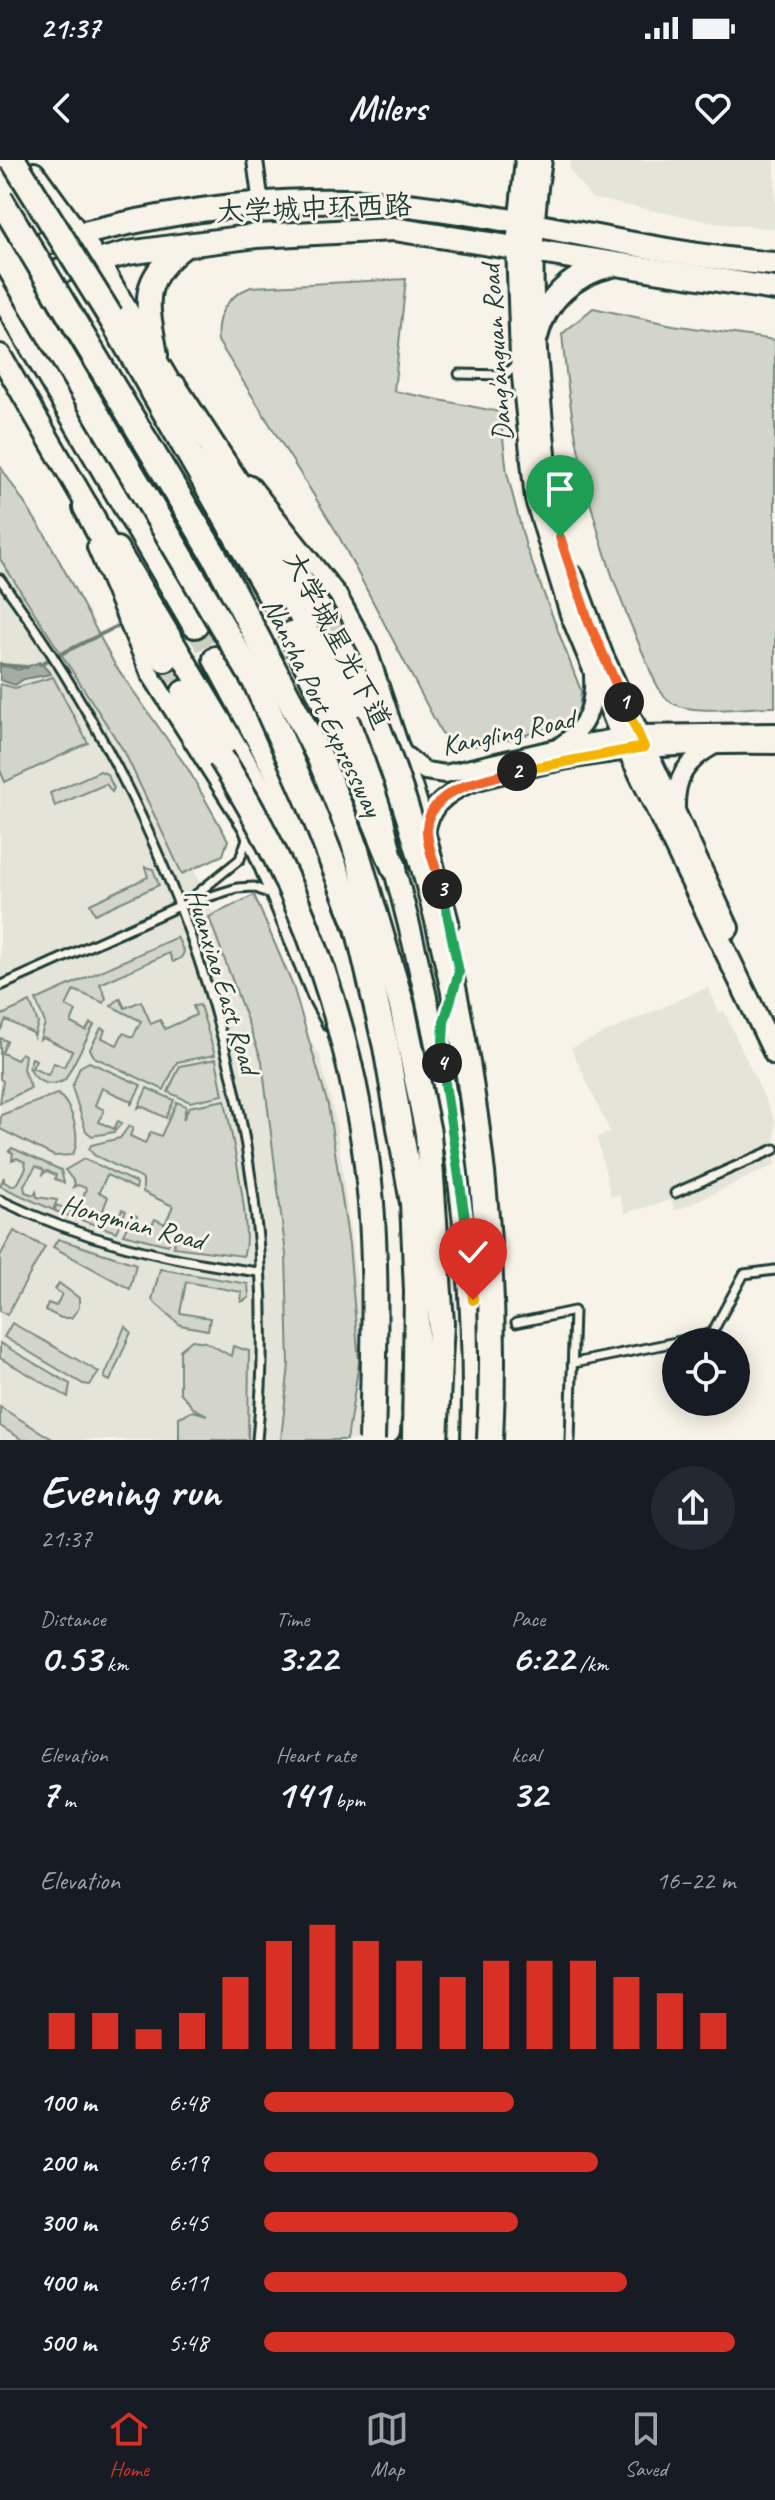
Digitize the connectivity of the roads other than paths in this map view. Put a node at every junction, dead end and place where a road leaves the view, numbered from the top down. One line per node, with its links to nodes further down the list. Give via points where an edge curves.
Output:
1 (13, 160): 26 (highway, bridge, via 129,347)
2 (25, 160): 9 (main road, 大学城星光下道)
3 (255, 160): 7 (street)
4 (526, 160): 8 (main road)
5 (541, 160): 8 (main road)
6 (0, 199): 68 (highway, Nansha Port Expressway, bridge, via 214,555 305,729 353,840 402,1006 428,1133 441,1323)
7 (261, 204): 8 (main road, 大学城中环西路, via 398,204); 9 (main road, 大学城中环西路, via 153,216)
8 (525, 222): 11 (main road); 14 (main road, 大学城中环西路, via 697,255)
9 (79, 233): 12 (main road, 大学城中环西路); 13 (main road, 大学城星光下道)
10 (186, 245): 11 (main road, 大学城中环西路, via 394,229); 13 (main road, 大学城中环西路); 20 (main road, via 158,268 149,287)
11 (525, 247): 15 (main road, 大学城中环西路); 18 (main road, Dang'anguan Road); 21 (main road, Dang'anguan Road)
12 (0, 254): 67 (highway, Nansha Port Expressway, bridge, via 256,683 358,927 386,1047 413,1203)
13 (98, 261): 16 (main road, 大学城中环西路); 20 (main road, 大学城星光下道)
14 (775, 264)
15 (615, 265): 17 (main road, 大学城中环西路); 18 (main road, via 596,269 563,289 548,306)
16 (0, 289): 28 (highway)
17 (775, 289)
18 (536, 337): 36 (main road, Dang'anguan Road, via 548,492)
19 (0, 355): 24 (main road)
20 (156, 355): 23 (main road, 大学城星光下道)
21 (521, 360): 22 (lane, via 504,375); 33 (main road, Dang'anguan Road, via 536,499)
22 (459, 374)
23 (174, 387): 27 (highway); 40 (street, via 338,595 368,650); 44 (main road, 大学城星光下道, via 350,713 378,793)
24 (86, 507): 31 (highway); 42 (street, via 95,543 150,674); 45 (main road, via 137,577)
25 (0, 579): 47 (lane, Huanxiao East Road, via 84,704 146,825)
26 (272, 598)
27 (321, 612)
28 (195, 625)
29 (292, 634): 44 (highway)
30 (340, 645): 70 (highway, bridge, via 371,710 418,840 469,1085 490,1265)
31 (165, 659)
32 (216, 659): 45 (highway, via 279,776)
33 (593, 669): 36 (main road, Dang'anguan Road); 39 (street, via 590,712 579,731)
34 (184, 693): 65 (highway, bridge, via 257,814 326,976 346,1048 371,1200)
35 (775, 732): 36 (street, Kangling Road)
36 (633, 742): 37 (street, Kangling Road); 39 (street, Kangling Road); 41 (main road, Dang'anguan Road); 43 (street, Kangling Road, via 459,789 438,803); 52 (main road, Dang'anguan Road)
37 (714, 744): 38 (street, Kangling Road); 41 (street, via 683,770 675,792)
38 (775, 745)
39 (557, 748): 40 (street, Kangling Road, via 445,774 416,767)
40 (403, 753): 43 (street)
41 (676, 816): 49 (main road, Dang'anguan Road)
42 (247, 827): 46 (street); 47 (lane, via 240,859)
43 (426, 830): 50 (street, via 459,972)
44 (394, 867): 50 (main road, 大学城星光下道)
45 (316, 885): 51 (main road)
46 (280, 902): 47 (lane, via 262,889 245,887); 51 (street, via 325,1013)
47 (179, 906): 48 (lane); 58 (lane, Huanxiao East Road, via 235,1096)
48 (0, 986)
49 (775, 1025)
50 (440, 1052): 69 (main road, 大学城星光下道, via 468,1238)
51 (364, 1053): 56 (main road)
52 (775, 1054)
53 (775, 1149): 54 (lane)
54 (675, 1193)
55 (0, 1200): 58 (lane, Hongmian Road, via 121,1247)
56 (394, 1255): 63 (main road); 68 (main road, via 428,1327)
57 (775, 1270): 60 (lane, via 744,1274)
58 (258, 1272): 64 (lane, Huanxiao East Road)
59 (516, 1323): 62 (lane, via 574,1311)
60 (715, 1328)
61 (662, 1345): 62 (lane)
62 (574, 1363): 71 (lane)
63 (390, 1415): 66 (main road)
64 (257, 1440)
65 (372, 1440)
66 (385, 1440)
67 (415, 1440)
68 (432, 1440)
69 (472, 1440)
70 (490, 1440)
71 (570, 1440)

